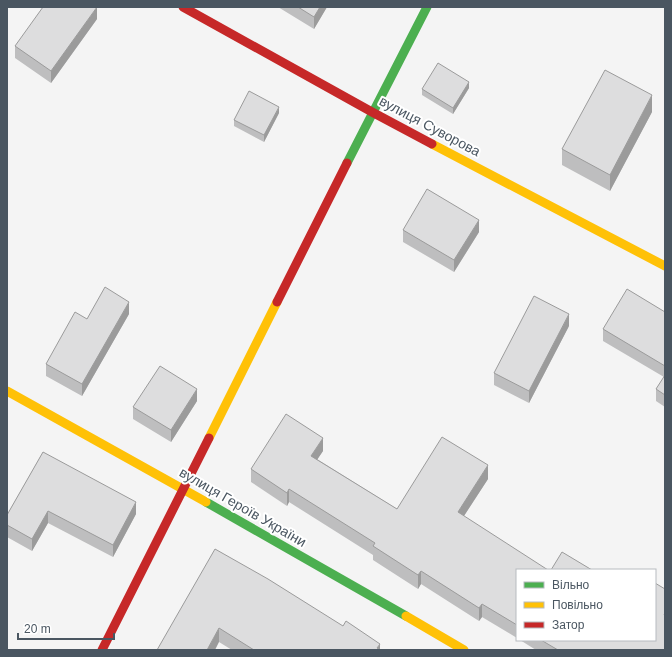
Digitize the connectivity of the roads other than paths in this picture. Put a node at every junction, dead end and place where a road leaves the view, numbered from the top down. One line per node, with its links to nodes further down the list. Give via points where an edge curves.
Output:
1 (183, 7): 3 (street, вулиця Суворова)
2 (427, 7): 3 (street)
3 (372, 112): 4 (street, вулиця Суворова); 6 (street)
4 (665, 266)
5 (7, 391): 6 (street, вулиця Героїв України)
6 (184, 489): 7 (street); 8 (street, вулиця Героїв України)
7 (102, 650)
8 (464, 650)

